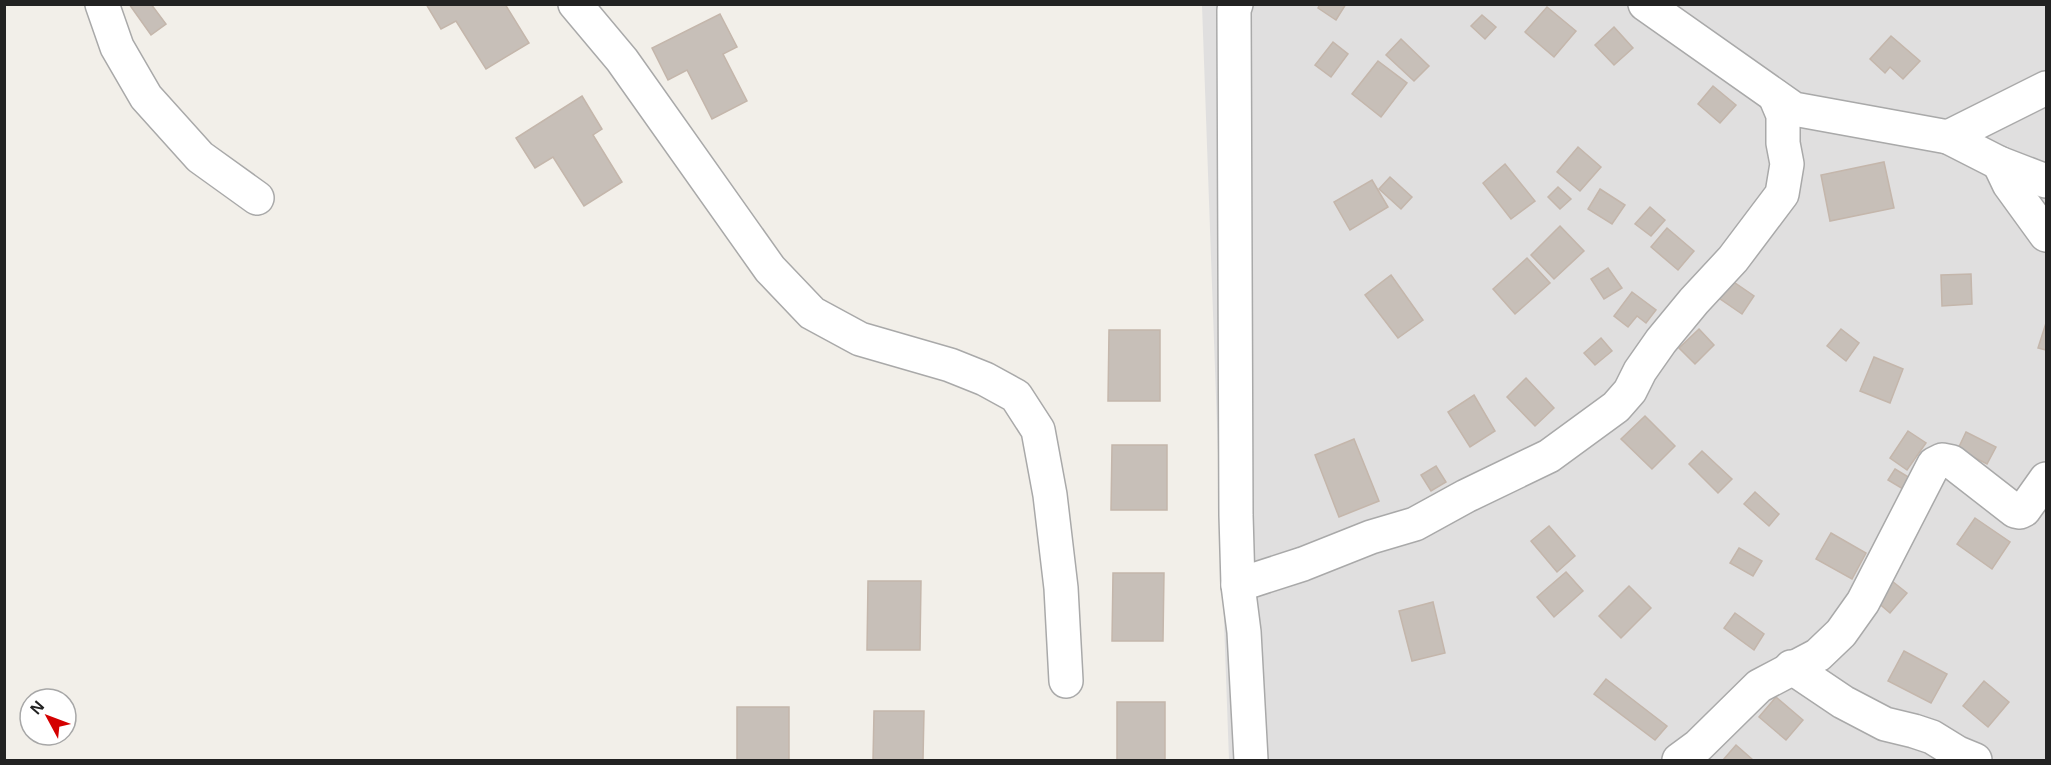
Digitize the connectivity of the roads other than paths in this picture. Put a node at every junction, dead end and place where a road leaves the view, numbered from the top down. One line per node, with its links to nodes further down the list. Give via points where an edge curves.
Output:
1 (102, 4): 10 (street, via 117,47 146,97 200,157)
2 (574, 4): 15 (street, via 622,60 770,269 812,313 860,339 950,365 1016,396 1038,430 1050,495)
3 (1645, 4): 6 (street)
4 (1234, 6): 13 (street)
5 (2046, 88): 7 (street)
6 (1775, 96): 7 (street, via 1794,109); 13 (street, via 1783,115 1787,164 1782,194 1661,341 1616,407 1549,456 1415,524)
7 (1948, 137): 8 (street)
8 (1999, 163): 9 (street); 11 (street, via 2009,184)
9 (2046, 180)
10 (257, 198)
11 (2046, 235)
12 (2046, 479): 14 (street, via 2020,512 1952,462 1942,460 1934,464 1841,633 1818,655)
13 (1238, 585): 16 (street)
14 (1791, 667): 17 (street, via 1759,686); 18 (street, via 1885,724 1932,737)
15 (1066, 681)
16 (1251, 760)
17 (1679, 760)
18 (1975, 760)

